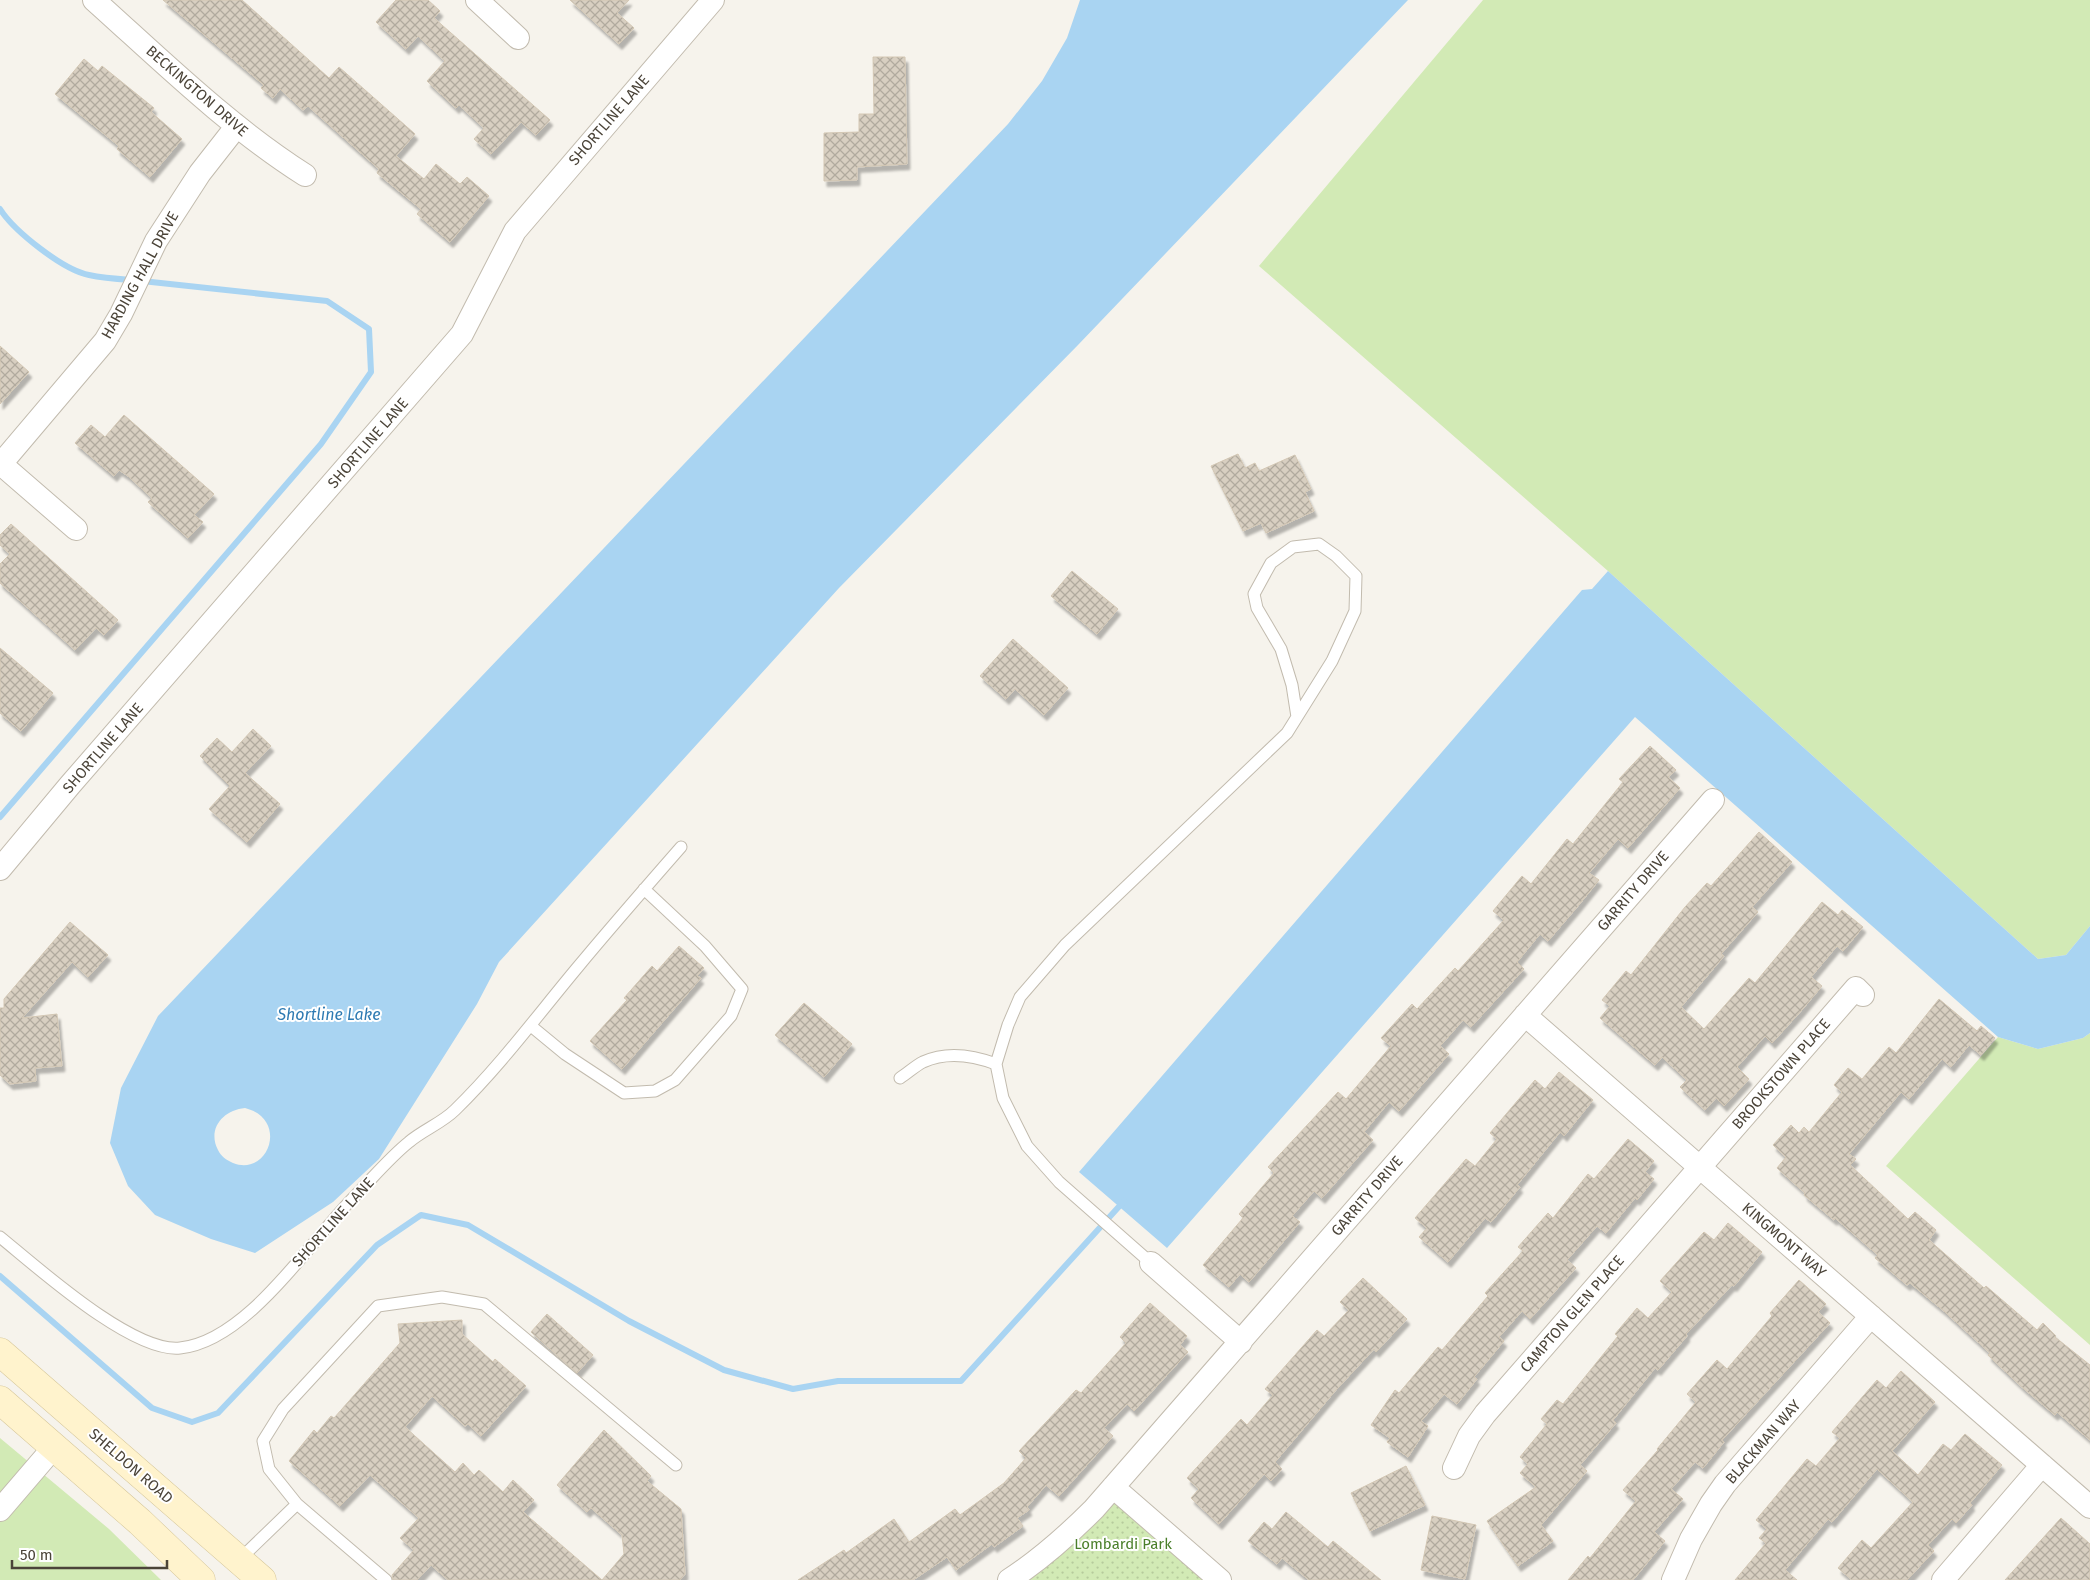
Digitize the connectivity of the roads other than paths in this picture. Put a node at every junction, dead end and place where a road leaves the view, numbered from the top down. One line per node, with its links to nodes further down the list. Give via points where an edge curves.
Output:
1 (94, 0): 5 (street, BECKINGTON DRIVE)
2 (477, 0): 4 (street)
3 (713, 0): 12 (street, SHORTLINE LANE, via 515,231 462,334)
4 (518, 38)
5 (236, 126): 6 (street, BECKINGTON DRIVE); 7 (street, HARDING HALL DRIVE, via 200,173 156,241 105,340)
6 (305, 175)
7 (1, 465): 8 (street)
8 (76, 529)
9 (1297, 717): 9 (lane, via 1281,649 1257,608 1254,594 1271,563 1293,547 1319,544 1356,576 1355,611 1332,661); 17 (lane, via 1287,733 1058,952 1020,997)
10 (1713, 800): 15 (street, GARRITY DRIVE)
11 (681, 847): 13 (lane, SHORTLINE LANE)
12 (0, 869)
13 (644, 890): 16 (lane, SHORTLINE LANE); 16 (lane, via 705,946 742,989 731,1016 675,1080 655,1092 624,1093 565,1054)
14 (1863, 995): 19 (street, BROOKSTOWN PLACE, via 1856,988)
15 (1525, 1015): 19 (street, KINGMONT WAY); 23 (street, GARRITY DRIVE)
16 (531, 1026): 20 (lane, SHORTLINE LANE, via 453,1112 408,1142 242,1320 212,1340 179,1348 154,1345 129,1334 69,1294)
17 (996, 1064): 18 (lane, via 976,1057 945,1056 923,1062); 21 (lane, via 1003,1098 1027,1146 1059,1182)
18 (900, 1078)
19 (1700, 1167): 22 (street, KINGMONT WAY); 29 (street, CAMPTON GLEN PLACE, via 1485,1414)
20 (0, 1237)
21 (1151, 1263): 23 (street)
22 (1871, 1316): 28 (street, KINGMONT WAY); 40 (street, BLACKMAN WAY, via 1710,1504)
23 (1240, 1342): 30 (street, GARRITY DRIVE)
24 (0, 1352): 34 (main road, SHELDON ROAD)
25 (0, 1400): 26 (main road)
26 (54, 1447): 33 (street); 35 (main road)
27 (676, 1465): 31 (lane, via 484,1304 442,1296 378,1306 283,1408 263,1441 269,1469)
28 (2042, 1466): 32 (street, KINGMONT WAY); 41 (street)
29 (1454, 1468)
30 (1113, 1487): 38 (street, GARRITY DRIVE, via 1065,1538); 39 (street)
31 (297, 1504): 34 (lane); 37 (lane)
32 (2090, 1507)
33 (0, 1510)
34 (239, 1560): 36 (main road, SHELDON ROAD)
35 (201, 1580)
36 (262, 1580)
37 (386, 1580)
38 (1009, 1580)
39 (1220, 1580)
40 (1673, 1580)
41 (1943, 1580)

